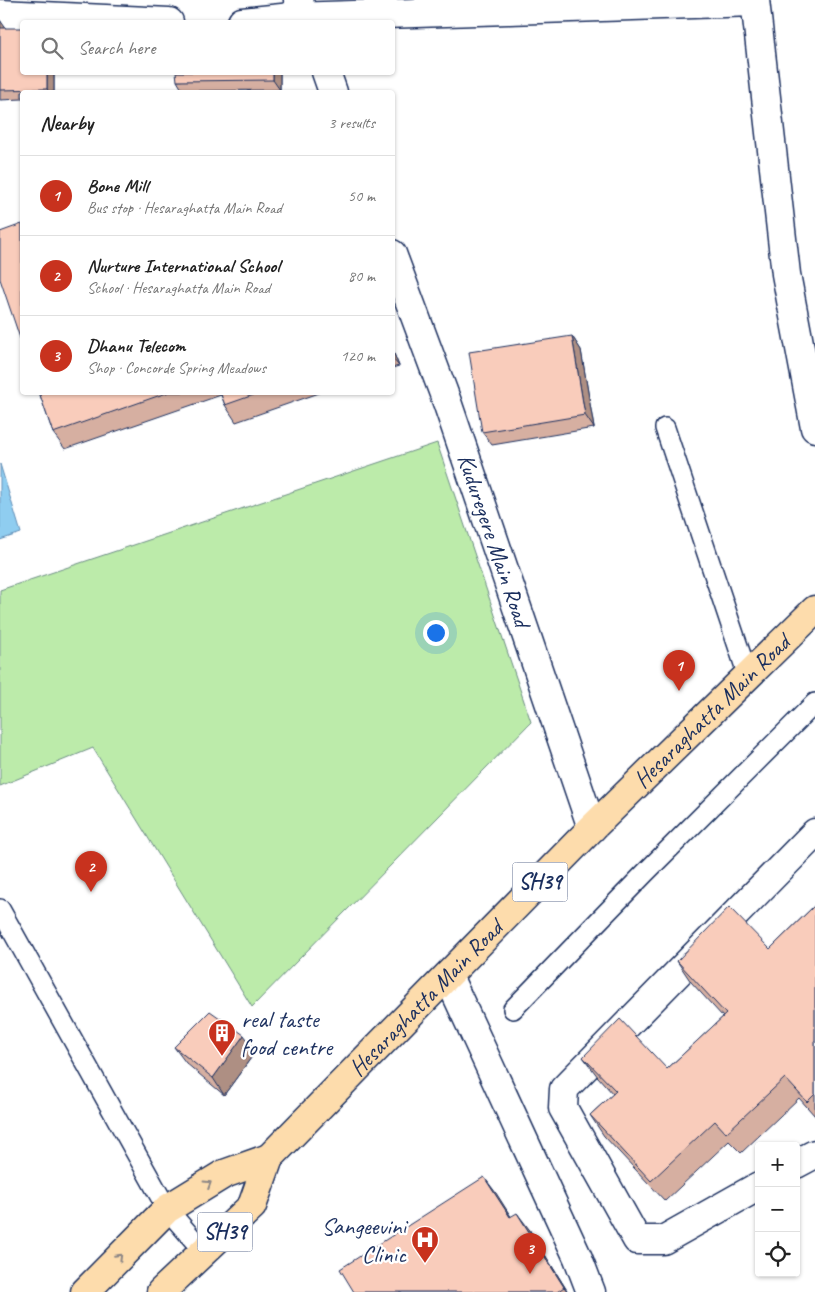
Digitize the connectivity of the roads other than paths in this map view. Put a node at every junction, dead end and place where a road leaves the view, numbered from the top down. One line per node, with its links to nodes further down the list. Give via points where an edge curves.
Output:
1 (755, 1): 2 (street); 10 (street, via 786,274)
2 (304, 13): 5 (street)
3 (0, 14): 4 (street)
4 (127, 20)
5 (256, 20)
6 (327, 75): 7 (street)
7 (332, 90)
8 (395, 262): 14 (street, Kuduregere Main Road, via 447,402)
9 (665, 428): 12 (lane)
10 (815, 428)
11 (815, 610): 12 (main road, Hesaraghatta Main Road / SH39)
12 (748, 676): 14 (main road, Hesaraghatta Main Road / SH39)
13 (815, 703): 18 (lane)
14 (592, 828): 17 (main road, Hesaraghatta Main Road / SH39)
15 (815, 833): 22 (street, via 564,1089 563,1108 636,1240 663,1240)
16 (0, 908): 23 (lane)
17 (448, 976): 20 (main road, Hesaraghatta Main Road / SH39); 27 (street)
18 (513, 1009)
19 (815, 1154): 21 (street)
20 (269, 1158): 23 (main road, one-way to 20, via 224,1174); 24 (main road, Hesaraghatta Main Road / SH39, via 252,1206)
21 (800, 1162)
22 (757, 1187)
23 (167, 1210): 24 (lane); 25 (main road, one-way to 23)
24 (204, 1252): 26 (main road, Hesaraghatta Main Road / SH39)
25 (85, 1292)
26 (161, 1292)
27 (591, 1292)

